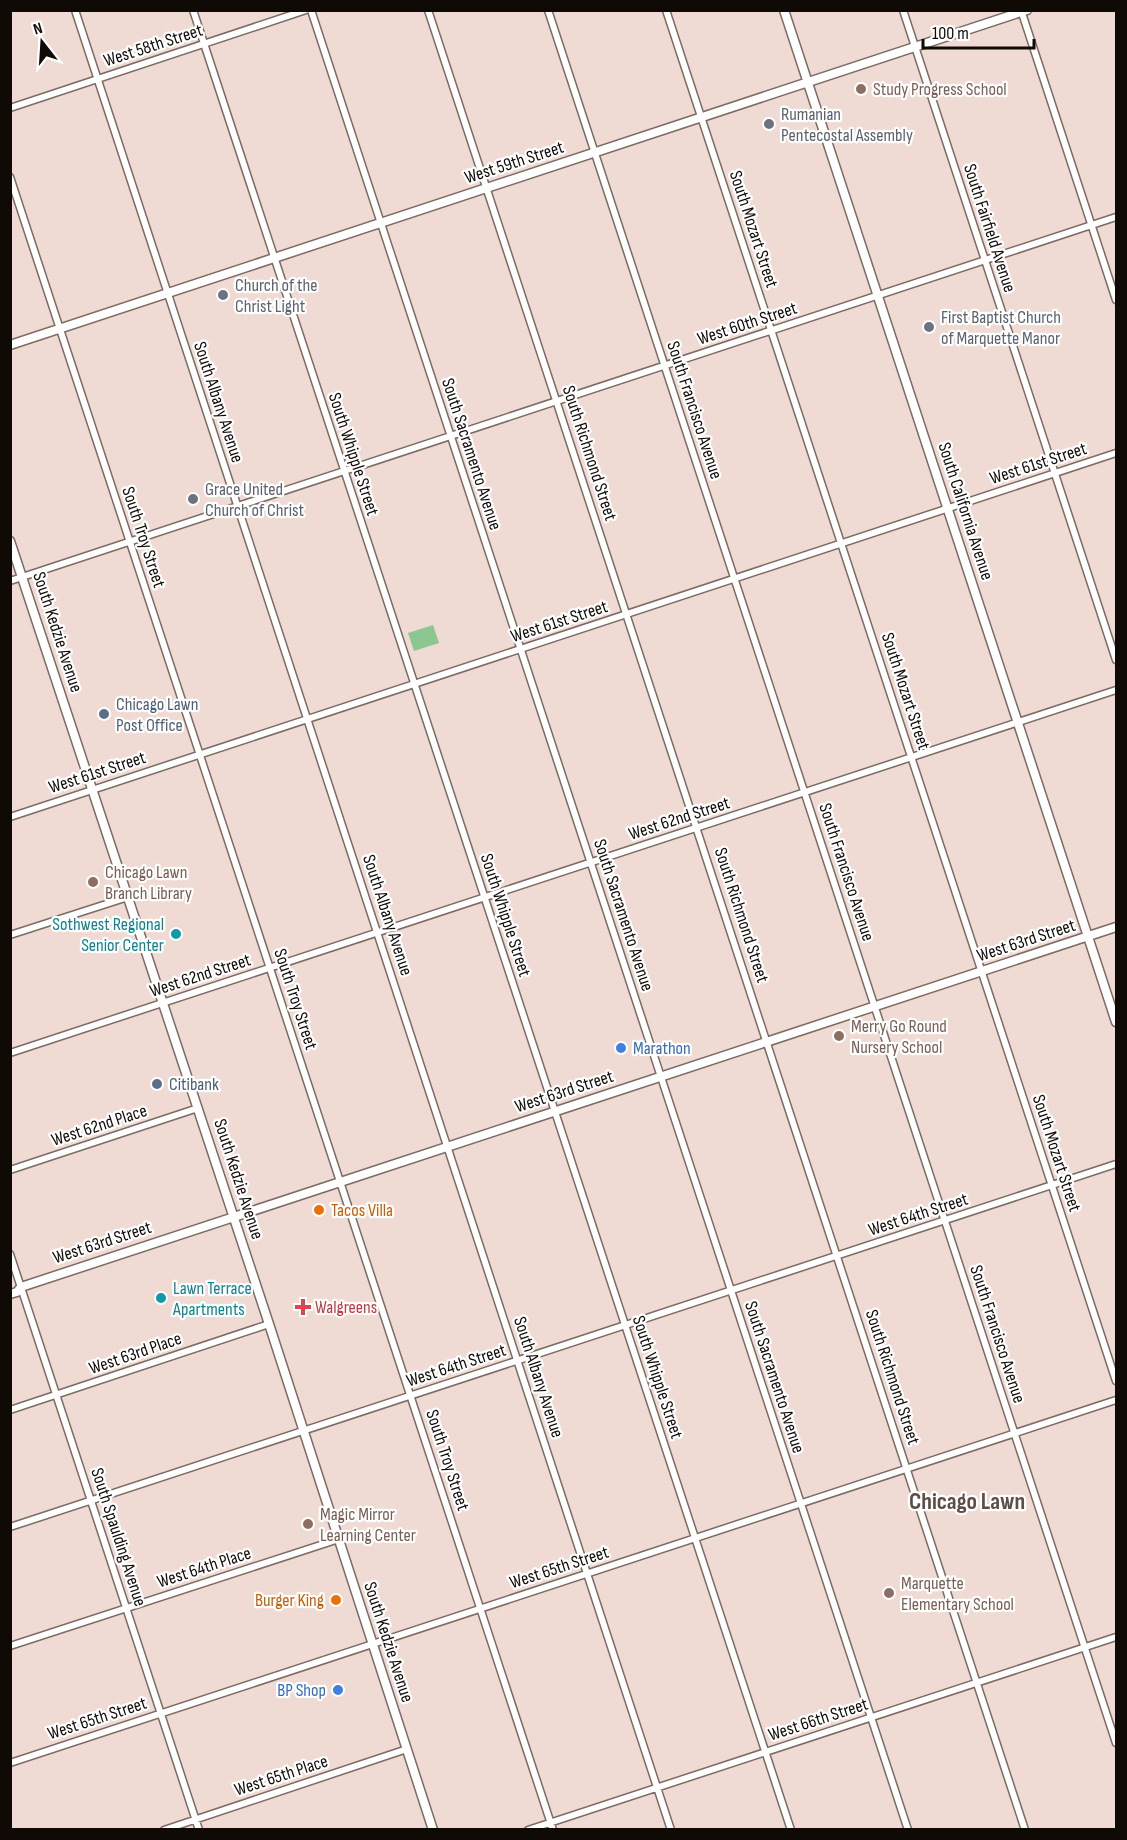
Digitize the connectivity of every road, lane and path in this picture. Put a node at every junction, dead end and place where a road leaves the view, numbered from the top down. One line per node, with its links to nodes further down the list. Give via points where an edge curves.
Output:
1 (75, 10): 13 (street, South Albany Avenue)
2 (193, 10): 11 (street, South Whipple Street)
3 (306, 10): 11 (street, West 58th Street)
4 (310, 10): 21 (street, South Sacramento Avenue)
5 (428, 10): 19 (street, South Richmond Street)
6 (548, 10): 17 (street, South Francisco Avenue)
7 (666, 10): 16 (street, South Mozart Street)
8 (784, 10): 14 (main road, South California Avenue)
9 (903, 10): 12 (street, South Fairfield Avenue)
10 (1023, 11): 12 (main road, West 59th Street); 22 (street)
11 (204, 44): 13 (street, West 58th Street); 23 (street, South Whipple Street)
12 (915, 47): 14 (main road, West 59th Street); 24 (street, South Fairfield Avenue)
13 (97, 79): 15 (street, West 58th Street); 25 (street, South Albany Avenue)
14 (808, 83): 16 (main road, West 59th Street); 26 (main road, South California Avenue)
15 (10, 108)
16 (702, 118): 17 (main road, West 59th Street); 29 (street, South Mozart Street)
17 (595, 153): 19 (main road, West 59th Street); 31 (street, South Francisco Avenue)
18 (10, 177): 28 (street, South Troy Street)
19 (486, 189): 21 (main road, West 59th Street); 32 (street, South Richmond Street)
20 (1116, 217): 22 (street, West 60th Street)
21 (380, 223): 23 (main road, West 59th Street); 33 (street, South Sacramento Avenue)
22 (1092, 225): 24 (street, West 60th Street); 27 (street)
23 (275, 258): 25 (main road, West 59th Street); 35 (street, South Whipple Street)
24 (985, 260): 26 (street, West 60th Street); 36 (street, South Fairfield Avenue)
25 (168, 293): 28 (main road, West 59th Street); 37 (street, South Albany Avenue)
26 (878, 295): 29 (street, West 60th Street); 38 (main road, South California Avenue)
27 (1116, 300)
28 (60, 329): 30 (main road, West 59th Street); 40 (street, South Troy Street)
29 (771, 330): 31 (street, West 60th Street); 41 (street, South Mozart Street)
30 (10, 345)
31 (665, 365): 32 (street, West 60th Street); 43 (street, South Francisco Avenue)
32 (557, 401): 33 (street, West 60th Street); 45 (street, South Richmond Street)
33 (450, 436): 35 (street, West 60th Street); 46 (street, South Sacramento Avenue)
34 (1116, 453): 36 (street, West 61st Street)
35 (344, 471): 37 (street, West 60th Street); 48 (street, South Whipple Street)
36 (1055, 473): 38 (street, West 61st Street); 47 (street, South Fairfield Avenue)
37 (238, 506): 40 (street, West 60th Street); 50 (street, South Albany Avenue)
38 (948, 508): 41 (street, West 61st Street); 51 (main road, South California Avenue)
39 (10, 541): 42 (main road, South Kedzie Avenue)
40 (130, 541): 42 (street, West 60th Street); 52 (street, South Troy Street)
41 (841, 543): 43 (street, West 61st Street); 53 (street, South Mozart Street)
42 (22, 577): 44 (street, West 60th Street); 54 (main road, South Kedzie Avenue)
43 (735, 579): 45 (street, West 61st Street); 55 (street, South Francisco Avenue)
44 (10, 581)
45 (627, 614): 46 (street, West 61st Street); 57 (street, South Richmond Street)
46 (520, 649): 48 (street, West 61st Street); 58 (street, South Sacramento Avenue)
47 (1116, 660)
48 (414, 684): 50 (street, West 61st Street); 60 (street, South Whipple Street)
49 (1116, 690): 51 (street, West 62nd Street)
50 (308, 719): 52 (street, West 61st Street); 62 (street, South Albany Avenue)
51 (1018, 722): 53 (street, West 62nd Street); 64 (main road, South California Avenue)
52 (200, 754): 54 (street, West 61st Street); 65 (street, South Troy Street)
53 (912, 757): 55 (street, West 62nd Street); 66 (street, South Mozart Street)
54 (93, 790): 56 (street, West 61st Street); 59 (main road, South Kedzie Avenue)
55 (805, 792): 57 (street, West 62nd Street); 68 (street, South Francisco Avenue)
56 (10, 817)
57 (697, 827): 58 (street, West 62nd Street); 70 (street, South Richmond Street)
58 (590, 862): 60 (street, West 62nd Street); 72 (street, South Sacramento Avenue)
59 (128, 897): 63 (street); 67 (main road, South Kedzie Avenue)
60 (484, 897): 62 (street, West 62nd Street); 74 (street, South Whipple Street)
61 (1116, 927): 64 (main road, West 63rd Street)
62 (378, 932): 65 (street, West 62nd Street); 75 (street, South Albany Avenue)
63 (10, 935)
64 (1089, 937): 66 (main road, West 63rd Street); 69 (main road, South California Avenue)
65 (270, 967): 67 (street, West 62nd Street); 78 (street, South Troy Street)
66 (982, 972): 68 (main road, West 63rd Street); 79 (street, South Mozart Street)
67 (163, 1002): 71 (street, West 62nd Street); 73 (main road, South Kedzie Avenue)
68 (875, 1006): 70 (main road, West 63rd Street); 81 (street, South Francisco Avenue)
69 (1116, 1022)
70 (768, 1042): 72 (main road, West 63rd Street); 83 (street, South Richmond Street)
71 (10, 1053)
72 (661, 1077): 74 (main road, West 63rd Street); 86 (street, South Sacramento Avenue)
73 (198, 1108): 77 (street, West 62nd Place); 80 (main road, South Kedzie Avenue)
74 (555, 1112): 75 (main road, West 63rd Street); 89 (street, South Whipple Street)
75 (448, 1146): 78 (main road, West 63rd Street); 90 (street, South Albany Avenue)
76 (1116, 1164): 79 (street, West 64th Street)
77 (10, 1170)
78 (340, 1182): 80 (main road, West 63rd Street); 93 (street, South Troy Street)
79 (1052, 1185): 81 (street, West 64th Street); 91 (street, South Mozart Street)
80 (234, 1216): 85 (main road, West 63rd Street); 88 (main road, South Kedzie Avenue)
81 (945, 1220): 83 (street, West 64th Street); 97 (street, South Francisco Avenue)
82 (10, 1254): 85 (street, South Spaulding Avenue)
83 (837, 1256): 86 (street, West 64th Street); 98 (street, South Richmond Street)
84 (10, 1286): 85 (main road, West 63rd Street)
85 (21, 1287): 87 (main road, West 63rd Street); 92 (street, South Spaulding Avenue)
86 (731, 1291): 89 (street, West 64th Street); 100 (street, South Sacramento Avenue)
87 (10, 1294)
88 (269, 1324): 92 (street, West 63rd Place); 96 (main road, South Kedzie Avenue)
89 (625, 1325): 90 (street, West 64th Street); 102 (street, South Whipple Street)
90 (518, 1361): 93 (street, West 64th Street); 104 (street, South Albany Avenue)
91 (1116, 1381)
92 (57, 1395): 95 (street, West 63rd Place); 99 (street, South Spaulding Avenue)
93 (411, 1396): 96 (street, West 64th Street); 106 (street, South Troy Street)
94 (1116, 1400): 97 (street, West 65th Street)
95 (10, 1410)
96 (304, 1431): 99 (street, West 64th Street); 103 (main road, South Kedzie Avenue)
97 (1015, 1433): 98 (street, West 65th Street); 110 (street, South Francisco Avenue)
98 (907, 1469): 100 (street, West 65th Street); 111 (street, South Richmond Street)
99 (92, 1501): 101 (street, West 64th Street); 105 (street, South Spaulding Avenue)
100 (801, 1503): 102 (street, West 65th Street); 113 (street, South Sacramento Avenue)
101 (10, 1527)
102 (695, 1538): 104 (street, West 65th Street); 116 (street, South Whipple Street)
103 (339, 1539): 105 (street, West 64th Place); 108 (main road, South Kedzie Avenue)
104 (587, 1573): 106 (street, West 65th Street); 118 (street, South Albany Avenue)
105 (126, 1608): 109 (street, West 64th Place); 112 (street, South Spaulding Avenue)
106 (480, 1608): 108 (street, West 65th Street); 120 (street, South Troy Street)
107 (1116, 1636): 110 (street, West 66th Street)
108 (373, 1643): 112 (street, West 65th Street); 115 (main road, South Kedzie Avenue)
109 (10, 1646)
110 (1085, 1647): 111 (street, West 66th Street); 114 (street, South Francisco Avenue)
111 (977, 1682): 113 (street, West 66th Street); 129 (street, South Richmond Street)
112 (161, 1713): 117 (street, West 65th Street); 119 (street, South Spaulding Avenue)
113 (871, 1717): 116 (street, West 66th Street); 128 (street, South Sacramento Avenue)
114 (1116, 1743)
115 (407, 1749): 119 (street, West 65th Place); 123 (main road, South Kedzie Avenue)
116 (765, 1752): 118 (street, West 66th Street); 127 (street, South Whipple Street)
117 (10, 1763)
118 (657, 1787): 120 (street, West 66th Street); 126 (street, South Albany Avenue)
119 (195, 1819): 121 (street, West 65th Place); 122 (street, South Spaulding Avenue)
120 (551, 1822): 124 (street, West 66th Street); 125 (street, South Troy Street)
121 (164, 1830)
122 (199, 1830)
123 (433, 1830)
124 (528, 1830)
125 (553, 1830)
126 (671, 1830)
127 (791, 1830)
128 (908, 1830)
129 (1025, 1830)

